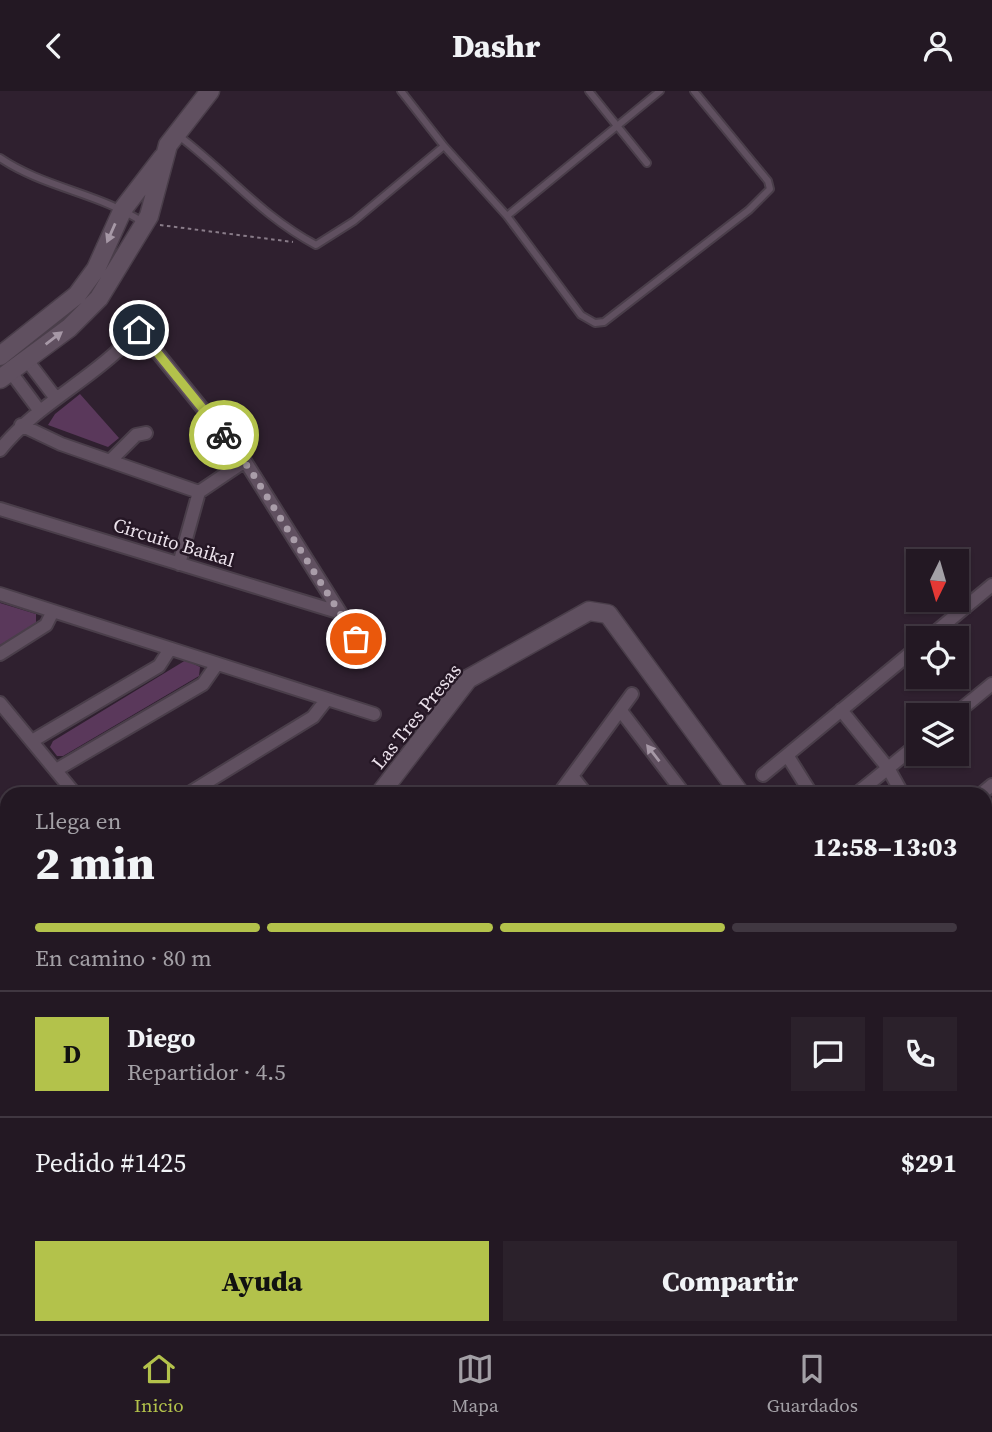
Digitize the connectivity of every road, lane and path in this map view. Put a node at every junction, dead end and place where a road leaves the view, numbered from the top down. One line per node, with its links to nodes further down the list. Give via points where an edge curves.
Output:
1 (210, 91): 7 (street)
2 (401, 91): 8 (lane)
3 (589, 91): 6 (lane)
4 (660, 91): 6 (lane)
5 (694, 91): 15 (lane, via 770,189 765,198 614,316 595,323 581,315)
6 (618, 125): 11 (lane); 15 (lane)
7 (175, 133): 9 (street); 17 (lane, via 210,159 265,214)
8 (444, 146): 15 (lane); 17 (lane, via 355,221)
9 (163, 157): 12 (street); 13 (street)
10 (0, 158): 14 (lane, via 29,175)
11 (647, 163)
12 (136, 188): 13 (street); 14 (street)
13 (156, 199): 16 (street)
14 (123, 209): 16 (lane); 20 (street, one-way to 20, via 96,269 77,295)
15 (507, 216)
16 (145, 223): 17 (path); 21 (street, one-way to 16, via 69,328 99,298)
17 (316, 245)
18 (150, 312): 19 (street)
19 (139, 330): 23 (street, via 112,358); 29 (street)
20 (0, 356)
21 (26, 359): 22 (street); 23 (street)
22 (5, 375): 24 (street)
23 (55, 397): 24 (street)
24 (39, 410): 25 (street)
25 (21, 425): 27 (street); 28 (street)
26 (146, 433): 28 (street, via 136,435)
27 (0, 450)
28 (110, 461): 30 (street)
29 (245, 461): 30 (street); 36 (street)
30 (199, 492): 32 (street)
31 (0, 509): 32 (street, Circuito Baikal)
32 (179, 564): 36 (street, Circuito Baikal)
33 (992, 585): 37 (street)
34 (0, 594): 35 (street)
35 (54, 611): 39 (street); 40 (street, via 46,625)
36 (338, 612): 38 (street)
37 (943, 626)
38 (355, 643)
39 (170, 649): 42 (street); 51 (street, via 159,666)
40 (0, 654)
41 (906, 657): 49 (street)
42 (217, 664): 45 (street); 55 (street, via 203,684)
43 (992, 684): 47 (street)
44 (632, 694): 48 (street)
45 (327, 699): 50 (street); 59 (street, via 313,717)
46 (0, 703): 51 (street)
47 (969, 703)
48 (621, 711): 57 (street); 63 (street, one-way to 48)
49 (841, 711): 53 (street); 54 (street)
50 (374, 714)
51 (32, 741): 55 (street)
52 (906, 753): 54 (street)
53 (787, 755): 56 (street); 65 (street)
54 (888, 768): 66 (street); 67 (street)
55 (56, 770): 58 (street)
56 (762, 775)
57 (572, 776): 61 (street); 62 (street)
58 (70, 787)
59 (199, 787)
60 (385, 787): 64 (street, Las Tres Presas, via 468,679 589,611 599,610 608,614)
61 (564, 787)
62 (581, 787)
63 (679, 787)
64 (735, 787)
65 (807, 787)
66 (865, 787)
67 (899, 787)

